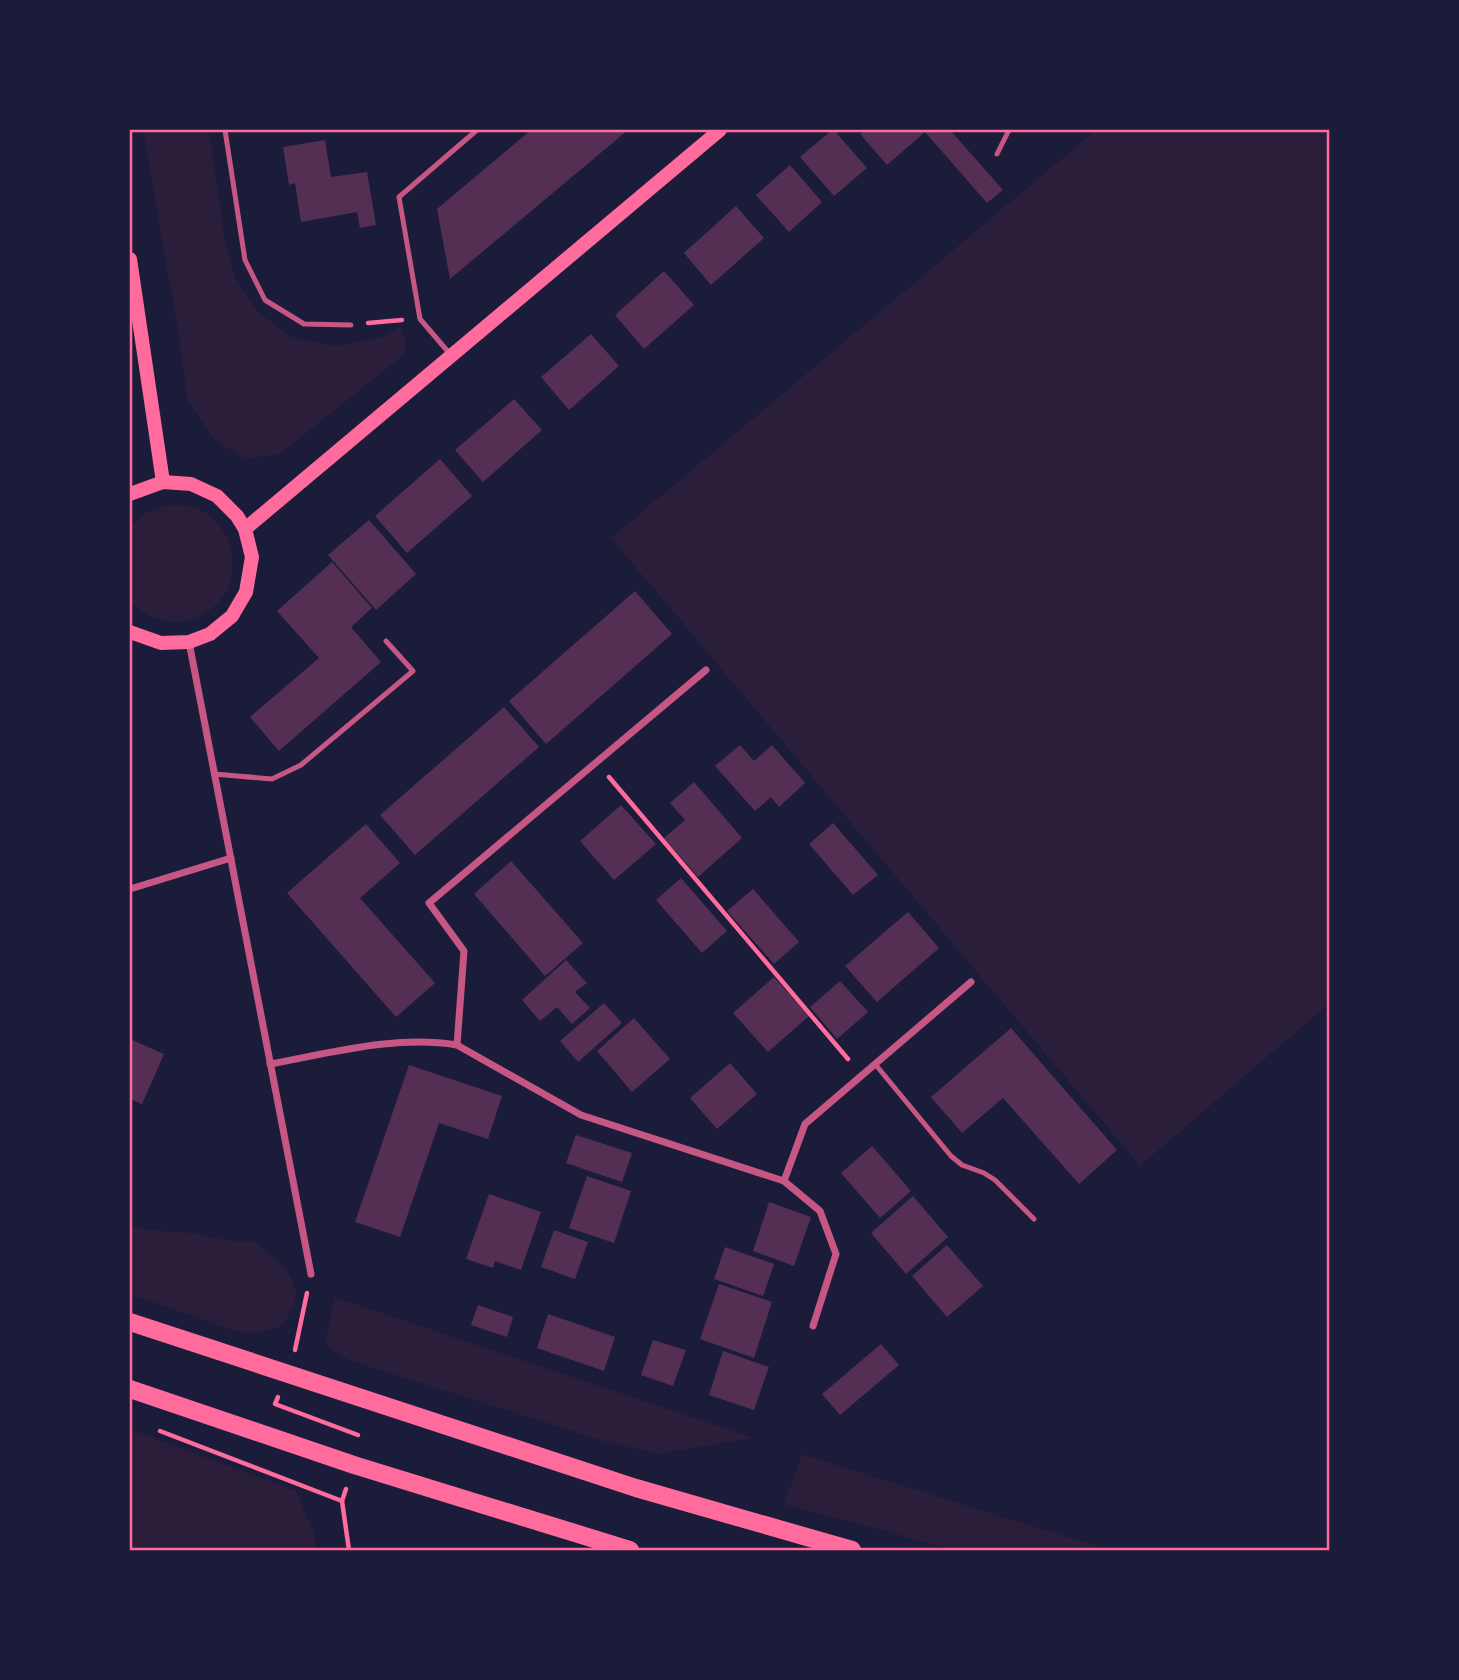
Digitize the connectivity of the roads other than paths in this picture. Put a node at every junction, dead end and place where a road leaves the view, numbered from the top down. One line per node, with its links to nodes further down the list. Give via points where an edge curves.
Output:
1 (225, 130): 7 (lane, via 245,260 265,300 304,324)
2 (477, 130): 8 (lane, via 399,197 420,319)
3 (720, 130): 8 (main road)
4 (1009, 130): 5 (lane)
5 (997, 154)
6 (130, 259): 9 (main road)
7 (351, 325)
8 (451, 355): 11 (main road)
9 (163, 482): 10 (main road); 11 (main road, via 191,484 217,496)
10 (130, 494)
11 (245, 529): 14 (main road, via 252,557 246,592 232,616 210,634)
12 (130, 632): 14 (main road, via 161,643)
13 (386, 641): 16 (lane, via 413,671 301,765 272,779)
14 (189, 642): 16 (street)
15 (706, 670): 20 (street, via 429,903 464,951)
16 (214, 774): 17 (street)
17 (231, 858): 18 (street); 21 (street)
18 (130, 889)
19 (971, 982): 22 (street)
20 (457, 1045): 21 (street, via 432,1041 388,1044); 23 (street, via 582,1115)
21 (271, 1064): 25 (street)
22 (875, 1065): 23 (street, via 805,1124); 24 (lane, via 951,1156 995,1180)
23 (784, 1181): 27 (street, via 820,1211 836,1254)
24 (1034, 1219)
25 (311, 1274)
26 (130, 1322): 30 (main road, via 636,1488)
27 (813, 1326)
28 (130, 1389): 29 (main road, via 354,1465)
29 (630, 1550)
30 (852, 1550)

